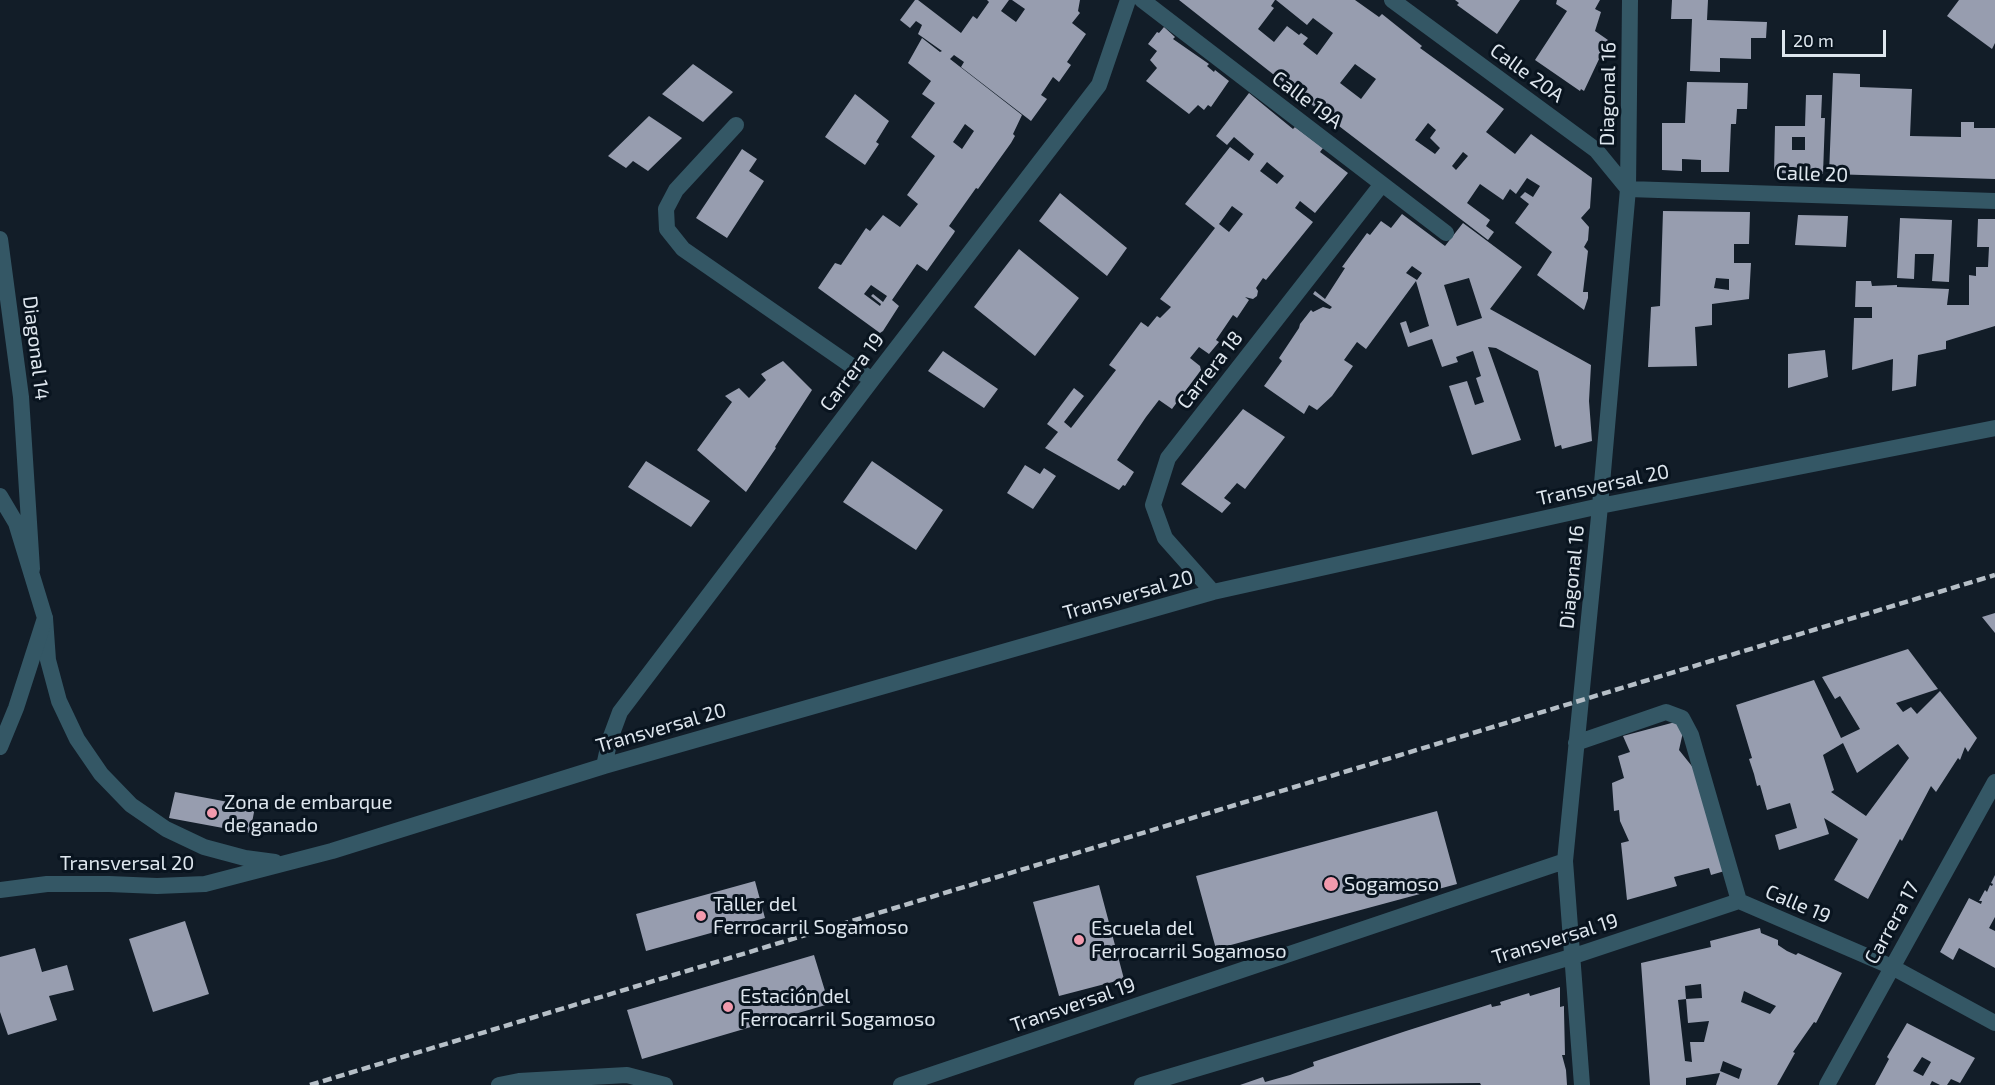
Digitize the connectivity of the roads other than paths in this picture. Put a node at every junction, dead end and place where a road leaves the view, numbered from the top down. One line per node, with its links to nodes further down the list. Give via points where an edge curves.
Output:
1 (1128, 0): 11 (street, Carrera 19, via 1099,85)
2 (1142, 0): 6 (street, Calle 19A)
3 (1392, 0): 7 (street, Calle 20A, via 1596,150)
4 (1630, 0): 7 (street, Diagonal 16)
5 (736, 125): 11 (street, via 676,190 666,209 667,229 683,249)
6 (1382, 184): 9 (street, Calle 19A); 16 (street, Carrera 18, via 1168,458 1153,505 1165,538)
7 (1628, 189): 8 (street, Calle 20); 14 (street, Diagonal 16)
8 (1995, 201)
9 (1446, 233)
10 (0, 239): 15 (street, Diagonal 14, via 21,397)
11 (872, 380): 20 (street, Carrera 19, via 620,712)
12 (1995, 428): 14 (street, Transversal 20)
13 (0, 496): 15 (street, via 16,523)
14 (1600, 506): 16 (street, Transversal 20); 18 (street, Diagonal 16)
15 (32, 569): 17 (street, Transversal 20)
16 (1213, 592): 20 (street, Transversal 20)
17 (45, 618): 19 (street); 23 (street, Transversal 20, via 48,660 77,739 101,774 131,805 204,848)
18 (1576, 743): 22 (street, Diagonal 16); 25 (street, Calle 19, via 1666,712 1682,718 1692,735)
19 (0, 747)
20 (604, 766): 23 (street, Transversal 20)
21 (1995, 782): 27 (street, Carrera 17)
22 (1565, 861): 26 (street, Diagonal 16); 31 (street, Transversal 19)
23 (288, 863): 24 (street, Transversal 20, via 205,884 47,884)
24 (0, 890)
25 (1738, 901): 26 (street, Transversal 19); 27 (street, Calle 19)
26 (1571, 957): 32 (street, Transversal 19); 33 (street, Diagonal 16)
27 (1892, 967): 28 (street, Calle 19); 34 (street, Carrera 17)
28 (1995, 1023)
29 (499, 1085): 30 (street, via 627,1076)
30 (665, 1085)
31 (901, 1085)
32 (1142, 1085)
33 (1582, 1085)
34 (1827, 1085)

